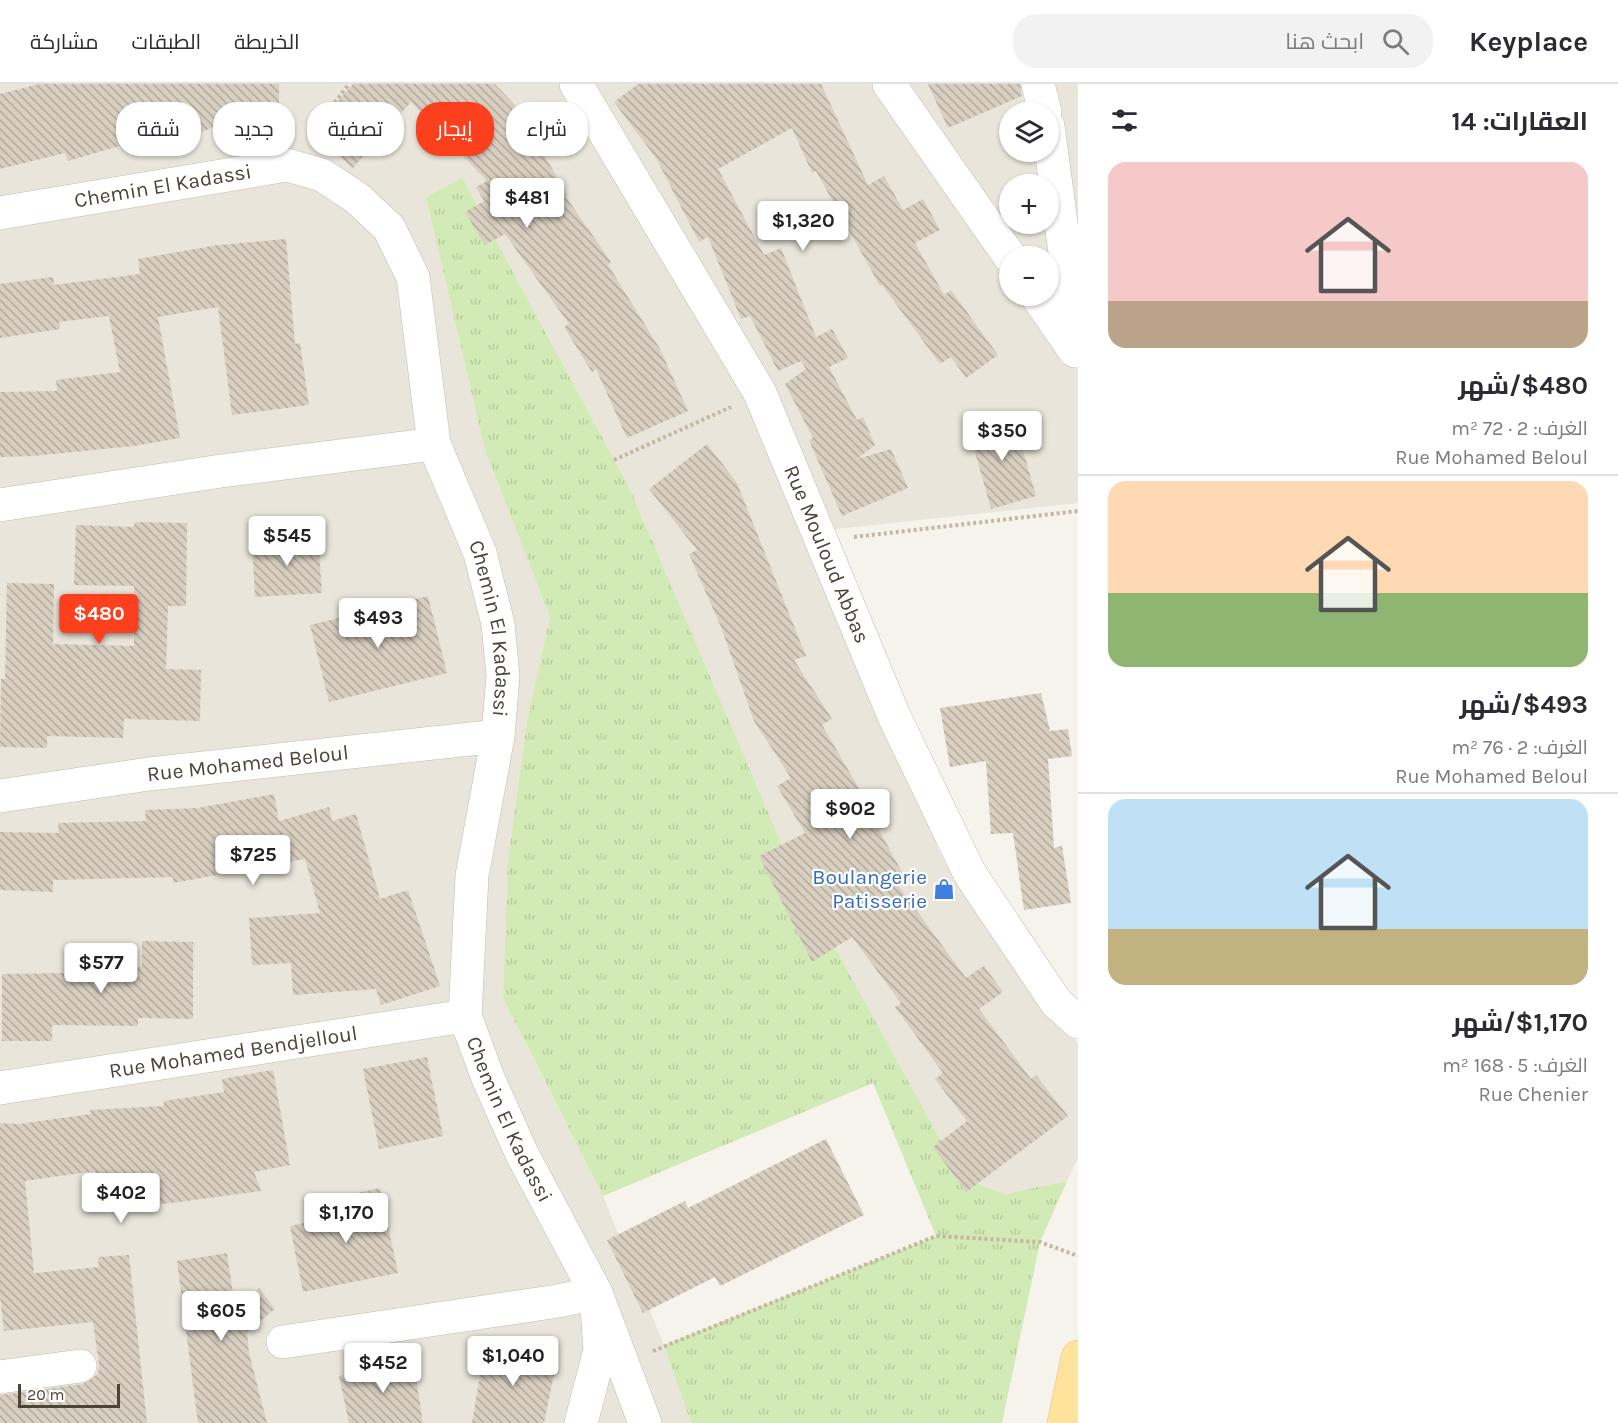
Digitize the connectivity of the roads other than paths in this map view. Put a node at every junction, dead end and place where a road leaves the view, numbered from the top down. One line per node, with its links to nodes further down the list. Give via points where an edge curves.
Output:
1 (576, 84): 17 (street, Rue Mouloud Abbas, via 760,393 894,716 970,874 1056,1002)
2 (889, 84): 7 (street)
3 (1038, 84): 4 (street)
4 (1042, 102)
5 (1054, 162): 8 (street)
6 (0, 213): 12 (street, Chemin El Kadassi, via 287,165 322,175 357,198 389,228 413,277)
7 (1003, 246)
8 (1073, 281): 10 (street)
9 (1044, 306): 11 (street)
10 (1078, 349)
11 (1078, 355)
12 (434, 444): 13 (street); 14 (street, Chemin El Kadassi, via 480,553 498,624 503,676)
13 (0, 505)
14 (498, 736): 15 (street, Rue Mohamed Beloul, via 149,774); 16 (street, Chemin El Kadassi, via 472,876)
15 (0, 796)
16 (465, 1016): 18 (street, Rue Mohamed Bendjelloul); 19 (street, Chemin El Kadassi, via 521,1152)
17 (1078, 1022)
18 (0, 1088)
19 (596, 1293): 20 (street); 24 (street, Chemin El Kadassi, via 600,1350); 25 (street)
20 (283, 1342)
21 (1078, 1357): 26 (main road)
22 (80, 1366): 23 (street)
23 (0, 1377)
24 (581, 1423)
25 (645, 1423)
26 (1064, 1423)

